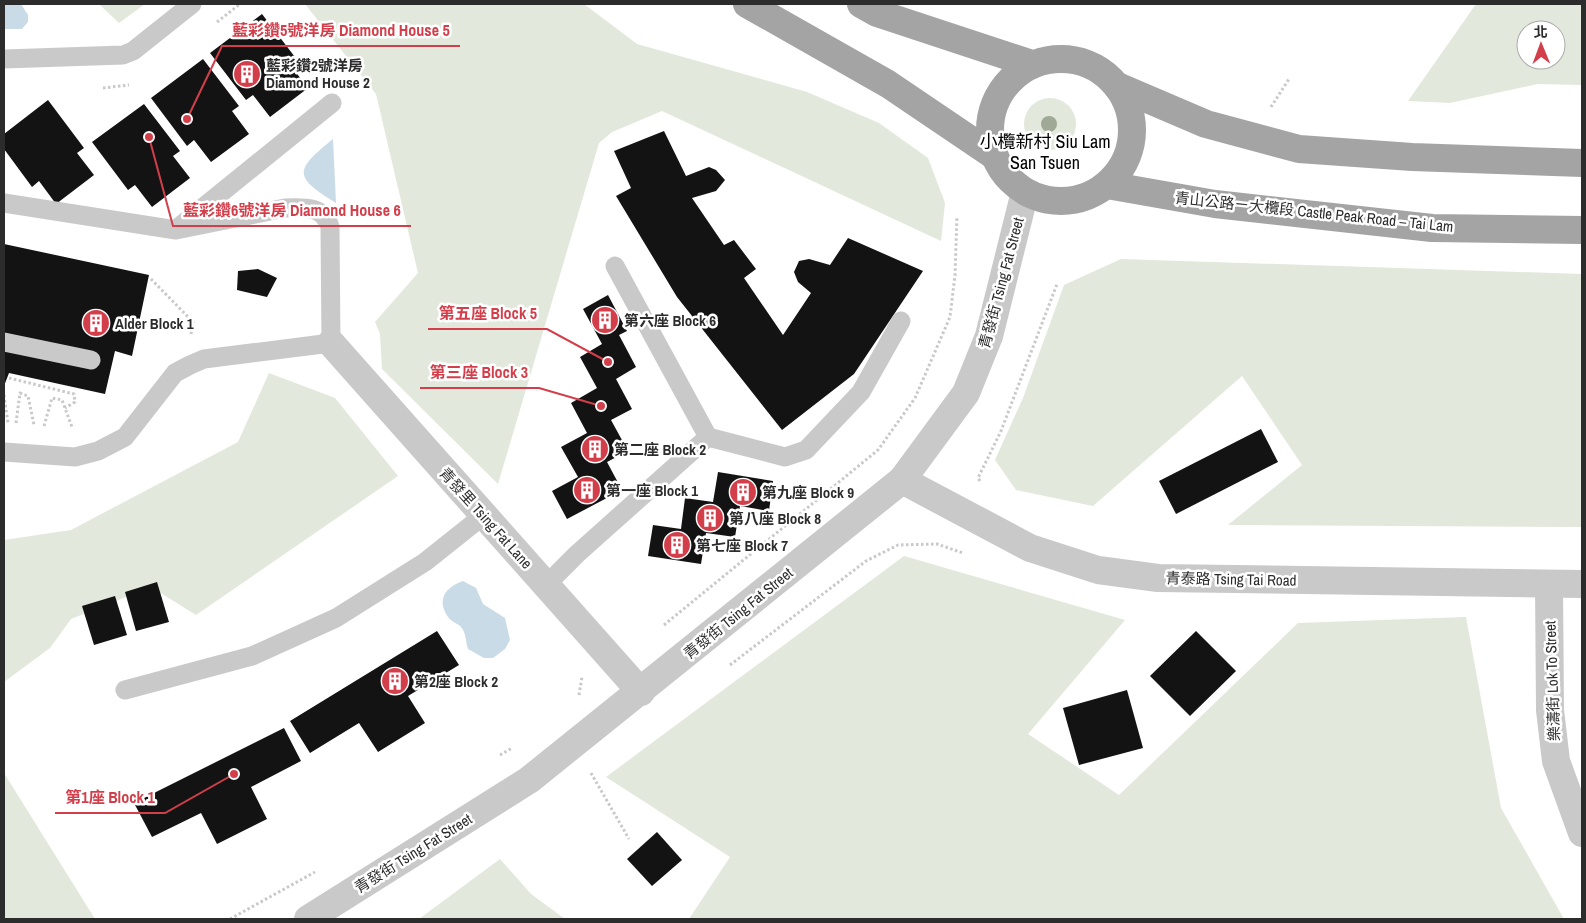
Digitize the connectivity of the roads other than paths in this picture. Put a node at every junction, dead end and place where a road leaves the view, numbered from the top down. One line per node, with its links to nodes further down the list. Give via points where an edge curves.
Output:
1 (192, 4): 4 (lane, via 133,51 123,55)
2 (747, 4): 8 (main road, via 888,84)
3 (862, 4): 5 (main road, via 877,13)
4 (4, 59)
5 (1032, 64): 6 (main road, via 1069,58 1104,72); 8 (main road, via 1013,76 991,112 989,133)
6 (1117, 86): 9 (main road, via 1206,124 1299,149); 10 (main road, via 1128,105 1133,126 1130,148 1121,169)
7 (332, 103): 13 (lane)
8 (993, 155): 11 (main road, via 1006,176)
9 (1582, 163)
10 (1107, 185): 11 (main road, via 1088,196 1067,201 1046,200); 14 (main road, 青山公路－大欖段 Castle Peak Road – Tai Lam, via 1215,204 1432,228)
11 (1025, 192): 22 (street, 青發街 Tsing Fat Street, via 989,336 966,393)
12 (4, 203): 13 (lane)
13 (176, 230): 18 (lane, via 285,208 319,211 327,217 330,226)
14 (1582, 230)
15 (615, 266): 20 (lane)
16 (901, 321): 20 (lane, via 861,392 806,450 785,456)
17 (4, 342): 19 (lane)
18 (331, 343): 21 (lane, via 204,359 190,365 174,373 125,437 98,451 75,457); 23 (street, 青發里 Tsing Fat Lane)
19 (91, 360)
20 (708, 437): 26 (lane, via 576,554)
21 (4, 452)
22 (902, 480): 24 (street, 青泰路 Tsing Tai Road, via 1030,548 1098,570 1158,578); 28 (street, 青發街 Tsing Fat Street)
23 (484, 515): 26 (street, 青發里 Tsing Fat Lane); 27 (lane, via 425,562 336,618 252,656)
24 (1549, 584): 25 (street, 青泰路 Tsing Tai Road); 29 (street, 樂濤街 Lok To Street, via 1550,710 1556,762)
25 (1582, 584)
26 (546, 585): 28 (street, 青發里 Tsing Fat Lane)
27 (125, 690)
28 (641, 692): 30 (street, 青發街 Tsing Fat Street, via 529,780)
29 (1582, 833)
30 (308, 919)

